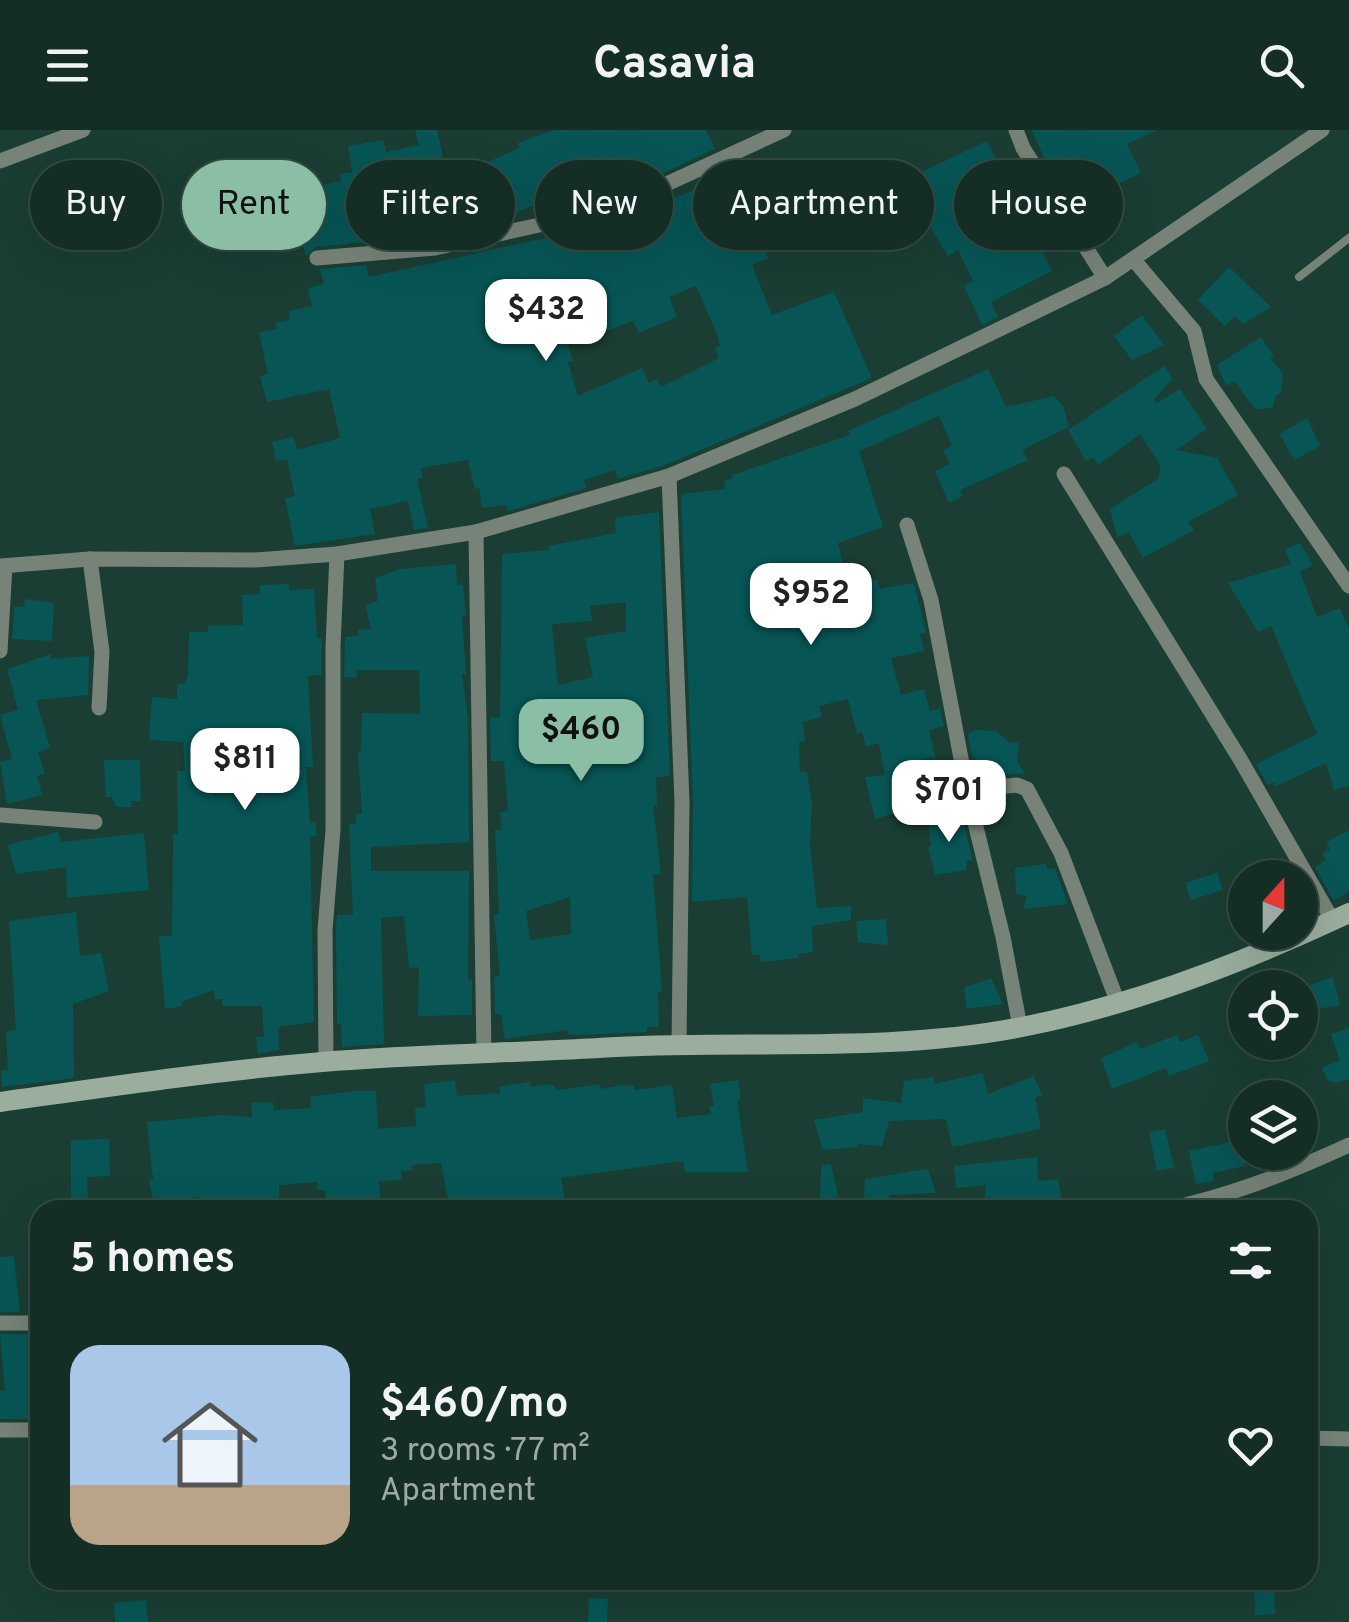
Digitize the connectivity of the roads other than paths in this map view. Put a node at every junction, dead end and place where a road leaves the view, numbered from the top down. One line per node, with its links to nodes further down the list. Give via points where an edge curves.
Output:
1 (83, 130): 5 (street)
2 (784, 130): 7 (street, via 612,209 435,248)
3 (1016, 130): 10 (street)
4 (1322, 130): 8 (street)
5 (0, 161)
6 (1349, 238): 9 (lane)
7 (317, 258)
8 (1133, 259): 10 (street); 18 (street, via 1194,331 1206,378)
9 (1299, 277)
10 (1104, 278): 12 (street, via 855,399)
11 (1064, 474): 24 (street)
12 (669, 476): 14 (street); 27 (street, via 682,802)
13 (908, 525): 21 (street, via 931,600)
14 (476, 532): 15 (street); 28 (street)
15 (337, 554): 16 (street); 29 (street)
16 (90, 559): 17 (street); 20 (street, via 102,652)
17 (2, 566): 19 (street)
18 (1349, 586)
19 (0, 651)
20 (99, 708)
21 (967, 790): 25 (street, via 1027,789 1061,854); 26 (street)
22 (0, 815): 23 (street)
23 (95, 822)
24 (1341, 917): 25 (main road)
25 (1118, 1002): 26 (main road)
26 (1020, 1028): 27 (main road, via 878,1041)
27 (679, 1044): 28 (main road)
28 (484, 1055): 29 (main road)
29 (326, 1062): 30 (main road)
30 (0, 1102)
31 (1349, 1146): 32 (street)
32 (1208, 1200)
33 (30, 1322): 34 (street)
34 (0, 1323)
35 (0, 1430): 36 (street)
36 (30, 1430)
37 (1318, 1438): 38 (street)
38 (1349, 1439)

